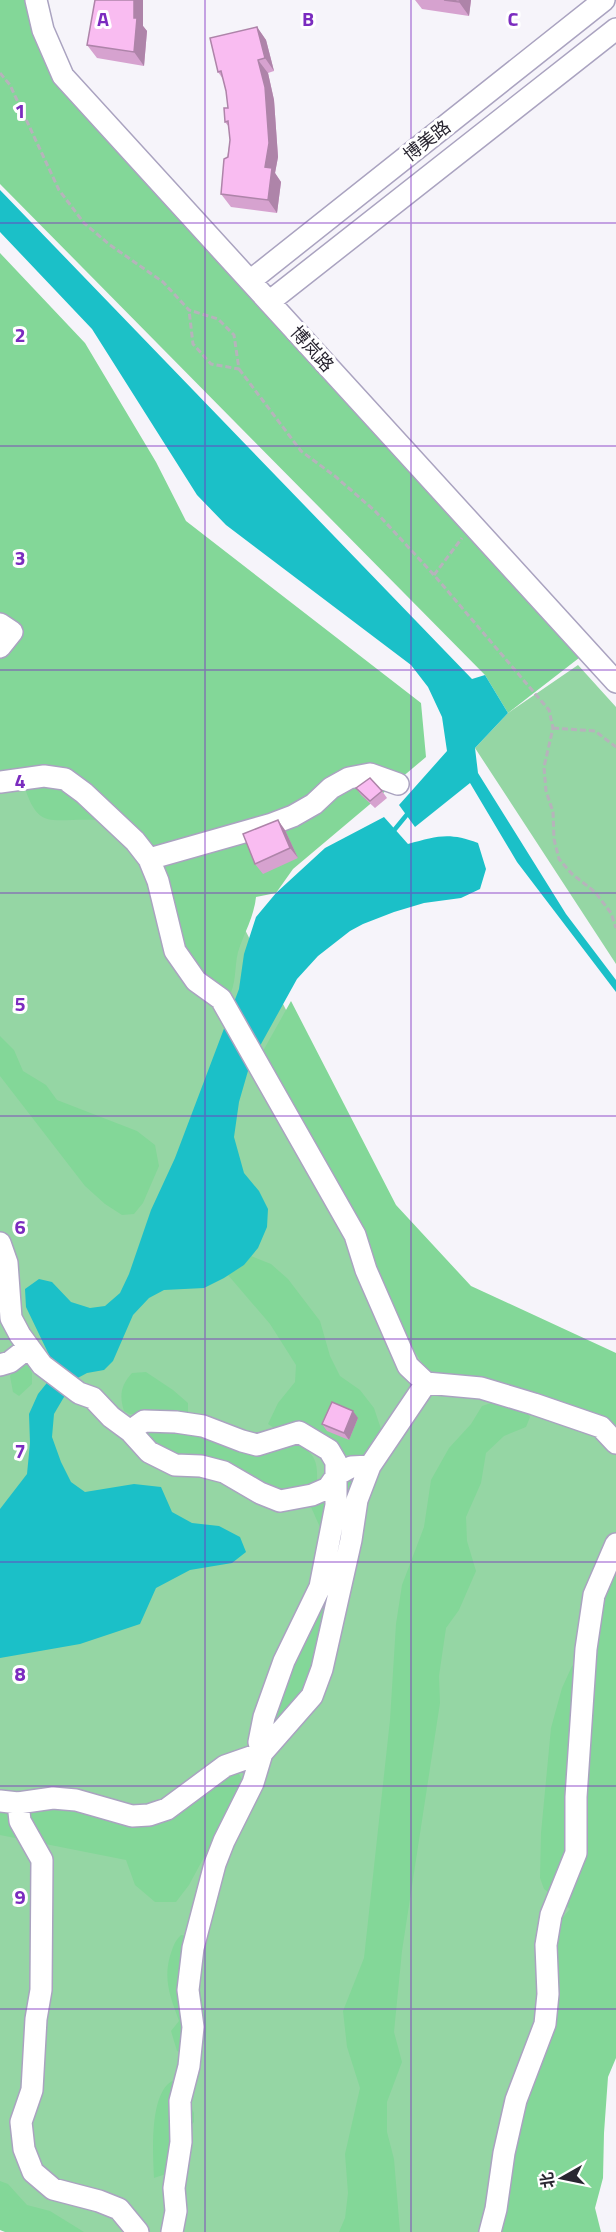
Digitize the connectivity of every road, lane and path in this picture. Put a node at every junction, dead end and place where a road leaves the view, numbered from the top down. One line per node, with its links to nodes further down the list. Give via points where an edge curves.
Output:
1 (36, 0): 5 (street, 博岚路, via 43,30 63,76)
2 (604, 0): 5 (street, 博美路)
3 (616, 28): 6 (street, 博美路)
4 (0, 73): 7 (path, via 10,85 59,190 84,223 163,282)
5 (250, 281): 6 (street, 博岚路)
6 (270, 302): 9 (street, 博岚路)
7 (189, 310): 8 (path, via 218,319 234,335); 8 (path, via 193,344 211,364)
8 (239, 369): 10 (path, via 300,451 375,511)
9 (472, 524): 10 (path); 13 (street, 博岚路)
10 (434, 575): 14 (path, via 549,710)
11 (0, 624): 12 (street, via 12,632)
12 (0, 647)
13 (616, 682)
14 (553, 728): 15 (path, via 595,731); 19 (path, via 544,767 559,859 596,892)
15 (616, 747)
16 (0, 782): 18 (street, via 44,776 65,779 135,841)
17 (398, 784): 18 (street, via 370,774 348,778 293,816)
18 (149, 859): 23 (street, via 175,951 196,981 221,999 355,1235 408,1366)
19 (616, 928)
20 (0, 1243): 21 (street, via 7,1263 11,1318)
21 (29, 1347): 22 (street); 24 (street, via 42,1365 79,1393 93,1398)
22 (0, 1365)
23 (426, 1383): 25 (street, via 481,1388 534,1404 601,1427); 26 (street)
24 (130, 1431): 27 (street, via 148,1452 166,1461 224,1472 280,1501 328,1488); 27 (street, via 144,1421 176,1422 203,1425 257,1445 299,1432 329,1450 336,1462)
25 (616, 1443)
26 (370, 1466): 27 (street, via 351,1467); 29 (street, via 357,1500 322,1669 312,1696)
27 (337, 1475): 29 (street, via 336,1505 320,1587 284,1661 268,1706 259,1742)
28 (616, 1544): 33 (street, via 594,1595 586,1649 576,1853 551,1915 546,1945 545,2024 516,2100)
29 (262, 1753): 30 (street, via 225,1766 167,1809 149,1815 132,1816 76,1800); 32 (street, via 253,1783 215,1864 193,1948 188,1990 193,2027 180,2101 181,2142)
30 (9, 1802): 31 (street, via 42,1860 41,1990 32,2090 21,2122 24,2149 33,2172 53,2189 119,2209)
31 (138, 2232)
32 (172, 2232)
33 (490, 2232)

